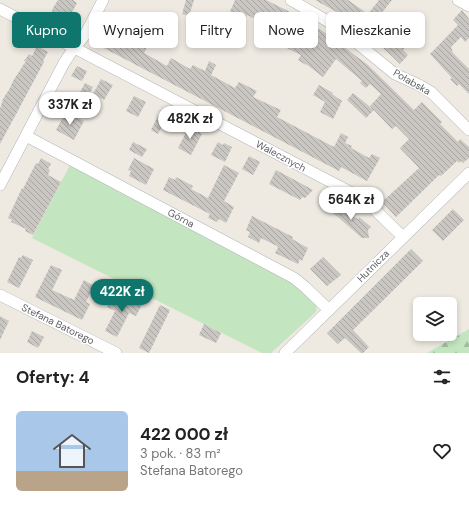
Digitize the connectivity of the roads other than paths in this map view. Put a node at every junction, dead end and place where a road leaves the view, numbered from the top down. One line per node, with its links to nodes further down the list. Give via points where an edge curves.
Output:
1 (103, 0): 7 (street)
2 (291, 0): 9 (street, Połabska, via 329,22 396,74 431,92)
3 (458, 0): 4 (street)
4 (469, 6)
5 (0, 9): 6 (street, Walecznych)
6 (12, 15)
7 (81, 40)
8 (74, 48): 10 (street); 13 (street, Walecznych, via 354,194 369,204)
9 (469, 130)
10 (26, 136): 12 (street); 15 (street, Górna, via 294,278)
11 (467, 180): 13 (street, Hutnicza)
12 (0, 185)
13 (403, 237): 15 (street, Hutnicza)
14 (0, 295): 16 (street, Stefana Batorego)
15 (329, 310): 17 (street, Hutnicza)
16 (116, 353)
17 (285, 353)

